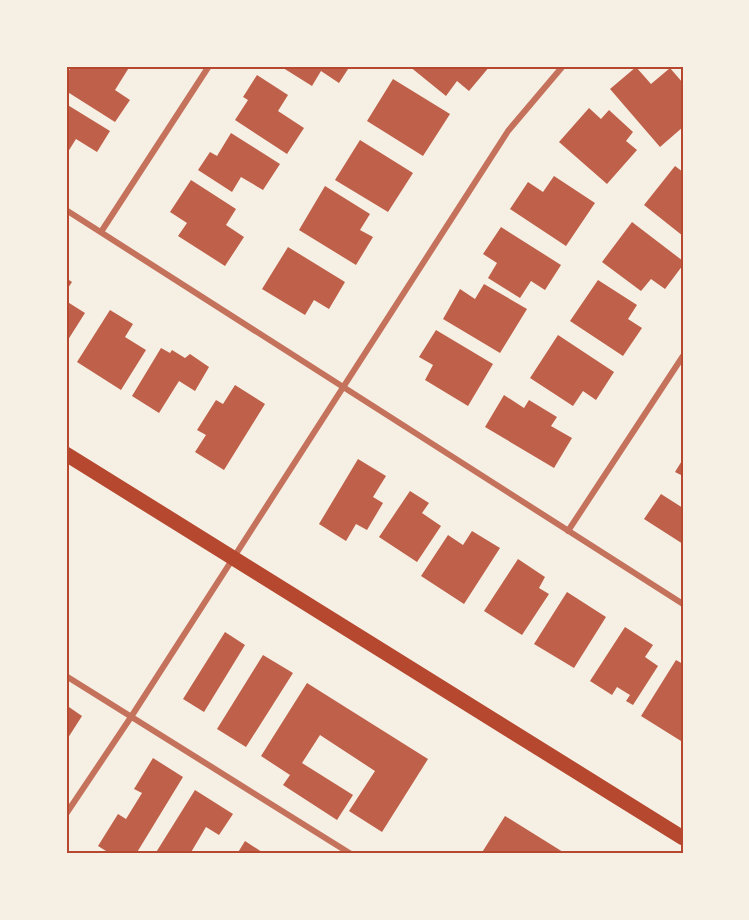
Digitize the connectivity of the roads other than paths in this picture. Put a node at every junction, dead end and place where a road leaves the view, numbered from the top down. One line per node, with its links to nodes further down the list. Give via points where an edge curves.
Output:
1 (209, 66): 4 (street)
2 (563, 66): 6 (street, via 508,131)
3 (66, 210): 4 (street)
4 (101, 232): 6 (street)
5 (683, 356): 8 (street)
6 (343, 385): 8 (street); 9 (street)
7 (66, 454): 9 (main road)
8 (568, 531): 10 (street)
9 (233, 557): 12 (street); 14 (main road)
10 (683, 604)
11 (66, 676): 12 (street)
12 (131, 717): 13 (street); 15 (street)
13 (66, 814)
14 (683, 838)
15 (351, 854)

